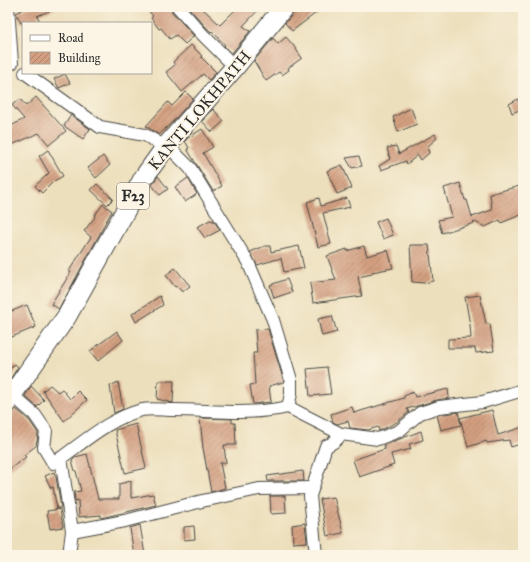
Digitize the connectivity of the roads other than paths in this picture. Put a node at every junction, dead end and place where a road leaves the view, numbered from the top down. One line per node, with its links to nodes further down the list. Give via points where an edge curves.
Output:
1 (8, 7): 4 (street)
2 (178, 7): 5 (street)
3 (284, 7): 5 (main road, KANTI LOKHPATH / F23)
4 (10, 66): 6 (street)
5 (234, 67): 8 (main road, KANTI LOKHPATH / F23)
6 (22, 71)
7 (27, 74): 8 (street, via 100,128 145,135)
8 (165, 148): 10 (main road, KANTI LOKHPATH / F23, via 144,177 67,316); 11 (street, via 190,168 248,262 272,320 291,380)
9 (523, 390): 12 (street, via 483,402 439,407 420,413 399,432 378,439)
10 (9, 394): 13 (street, via 35,415 46,431 44,448 53,463)
11 (288, 407): 12 (street); 13 (street, via 235,413 143,410 103,428)
12 (341, 434): 14 (street, via 331,445 326,446)
13 (61, 458): 15 (street)
14 (312, 488): 15 (street, via 258,489 202,500 125,522); 17 (street, via 310,496)
15 (72, 531): 16 (street)
16 (69, 555)
17 (316, 555)

